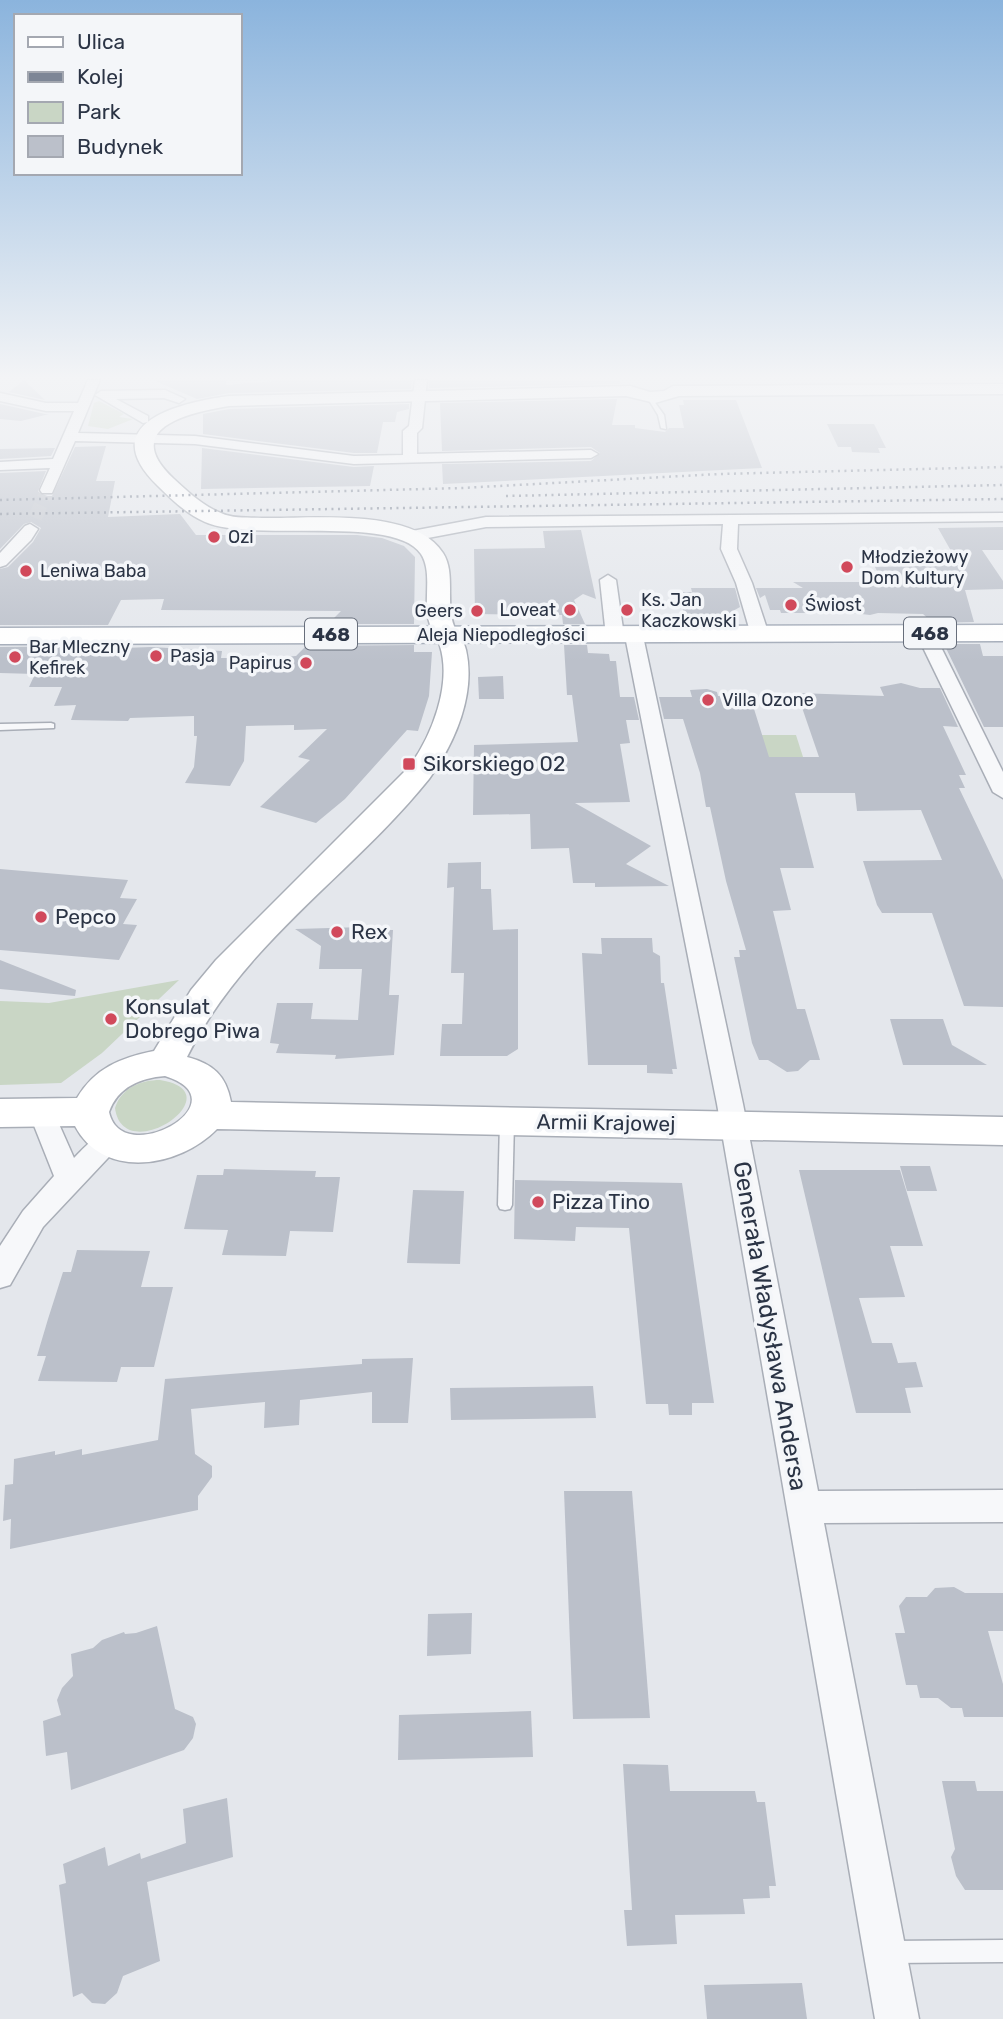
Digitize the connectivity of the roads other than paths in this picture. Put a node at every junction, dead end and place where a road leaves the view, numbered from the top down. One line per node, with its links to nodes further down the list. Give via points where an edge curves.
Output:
1 (53, 474): 3 (street)
2 (158, 474): 7 (street, via 215,519 248,525 372,527)
3 (47, 490)
4 (1003, 517): 5 (street)
5 (731, 521): 7 (street, via 486,522); 13 (street, via 729,549)
6 (30, 529): 8 (street)
7 (412, 536): 12 (street, via 426,544 435,558 440,620)
8 (0, 562)
9 (608, 580): 15 (street, Generała Władysława Andersa)
10 (925, 633): 11 (main road, Aleja Niepodległości / 468); 13 (main road, Aleja Niepodległości / 468); 18 (street)
11 (1003, 633)
12 (447, 635): 14 (main road, Aleja Niepodległości / 468); 15 (main road, Aleja Niepodległości / 468); 19 (street, via 453,649 452,698 434,751 396,799 201,999)
13 (760, 635): 15 (main road, Aleja Niepodległości / 468)
14 (0, 636)
15 (625, 636): 24 (street, Generała Władysława Andersa)
16 (51, 726): 17 (lane)
17 (0, 727)
18 (1003, 792)
19 (166, 1063): 22 (street, via 193,1069 211,1085 214,1100); 25 (street, via 131,1069 102,1087)
20 (0, 1113): 21 (street)
21 (42, 1113): 25 (street); 27 (street)
22 (209, 1115): 23 (street, Armii Krajowej); 25 (street, via 196,1130 153,1149 129,1149)
23 (507, 1121): 24 (street, Armii Krajowej); 28 (lane)
24 (733, 1126): 26 (street, Armii Krajowej); 31 (street, Generała Władysława Andersa)
25 (99, 1127): 27 (street)
26 (1003, 1130)
27 (68, 1178): 29 (street, via 16,1239)
28 (505, 1205)
29 (0, 1276)
30 (1003, 1506): 31 (street)
31 (803, 1507): 33 (street, Generała Władysława Andersa)
32 (1003, 1951): 33 (lane)
33 (884, 1952): 34 (street, Generała Władysława Andersa)
34 (897, 2019)

